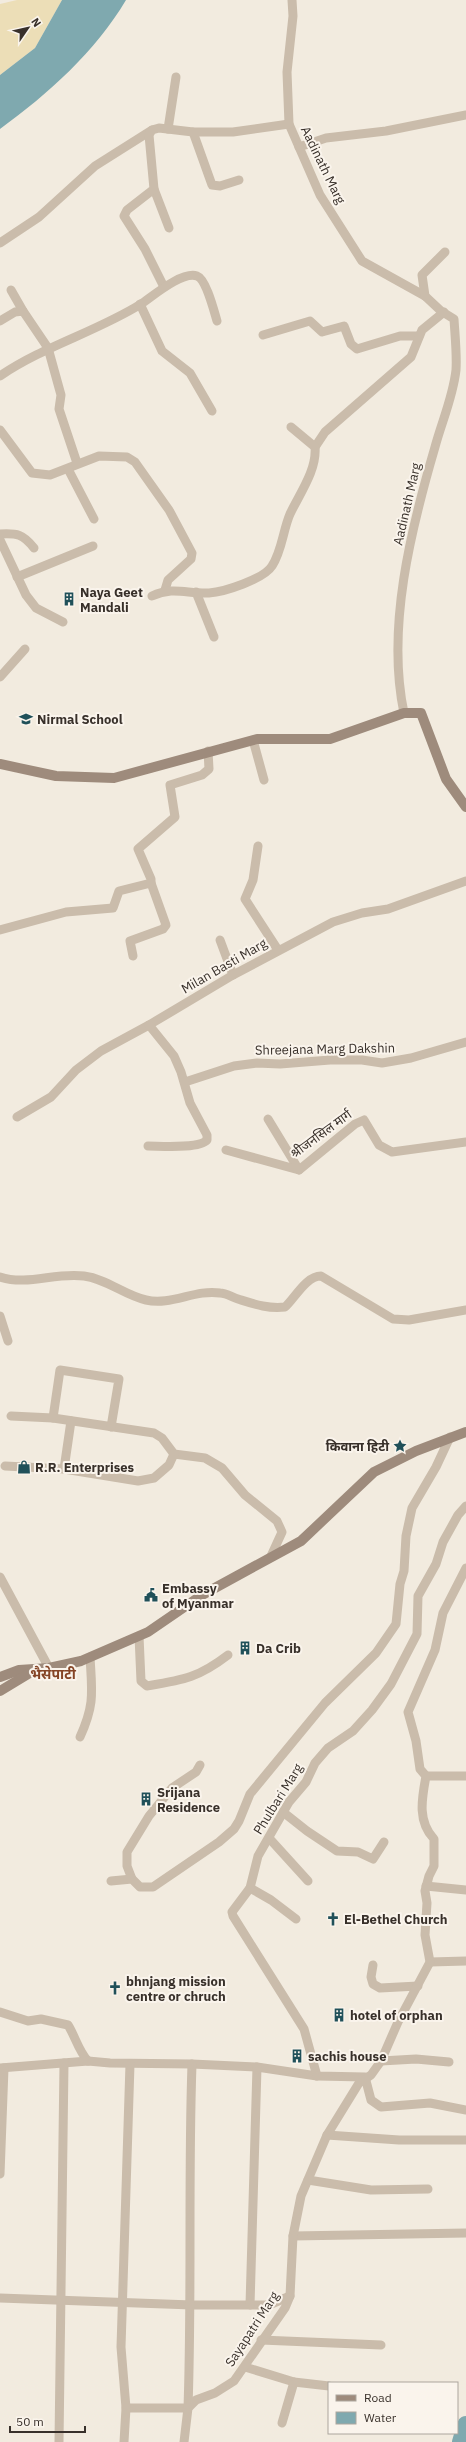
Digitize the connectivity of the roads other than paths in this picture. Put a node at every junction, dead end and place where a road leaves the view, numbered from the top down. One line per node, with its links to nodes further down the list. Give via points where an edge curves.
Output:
1 (292, 0): 4 (street, Aadinath Marg, via 293,16 287,72)
2 (176, 77): 5 (street)
3 (466, 115): 8 (street, via 386,131 326,138)
4 (289, 124): 7 (street, via 233,132); 8 (street, Aadinath Marg)
5 (168, 129): 6 (street); 7 (street)
6 (152, 130): 10 (street, via 150,142); 12 (street, via 96,166 39,217)
7 (193, 132): 9 (street, via 212,185 220,186)
8 (299, 147): 16 (street, Aadinath Marg, via 320,194 362,261)
9 (239, 180)
10 (154, 189): 11 (street); 14 (street, via 127,210 124,216 145,249)
11 (169, 228)
12 (0, 243)
13 (444, 252): 16 (street, via 422,275)
14 (164, 287): 17 (street); 21 (street, via 192,275 199,276 204,282)
15 (11, 290): 18 (street)
16 (425, 296): 19 (street, Aadinath Marg)
17 (140, 304): 24 (street, via 82,335); 26 (street, via 162,351 190,373)
18 (23, 311): 20 (street, via 15,312); 24 (street)
19 (442, 311): 23 (street, via 427,324); 45 (street, Aadinath Marg, via 454,319 456,370 422,495 399,612 399,679)
20 (0, 321)
21 (217, 321)
22 (263, 335): 23 (street, via 310,321 322,332 344,326 351,344 357,349 400,336)
23 (419, 336): 29 (street, via 411,357 325,432)
24 (48, 348): 25 (street); 30 (street, via 61,395 59,409)
25 (0, 376)
26 (212, 411)
27 (291, 427): 29 (street)
28 (0, 430): 31 (street, via 32,473 50,475)
29 (315, 446): 39 (street, via 316,460 285,525 272,567 259,577 242,584 210,593)
30 (77, 463): 31 (street); 38 (street, via 98,456 127,457 135,462 169,510 192,553 191,559 168,580)
31 (68, 469): 32 (street)
32 (94, 519)
33 (0, 534): 36 (street, via 16,533 24,536)
34 (0, 540): 37 (street)
35 (94, 546): 37 (street)
36 (34, 548)
37 (17, 577): 41 (street, via 36,608)
38 (165, 590): 39 (street); 40 (street)
39 (196, 592): 42 (street)
40 (152, 596)
41 (63, 622)
42 (214, 637)
43 (25, 649): 44 (street)
44 (0, 677)
45 (404, 713): 46 (main road, via 330,739); 50 (main road, via 421,713 446,779)
46 (253, 740): 47 (main road); 49 (street)
47 (208, 751): 48 (main road, via 114,778 56,776); 53 (street, via 209,769 202,775 170,785 175,817 138,849 152,879)
48 (0, 764)
49 (264, 780)
50 (466, 807)
51 (258, 846): 56 (street, via 253,880 245,899)
52 (466, 881): 56 (street, Milan Basti Marg, via 388,909 362,913 333,922)
53 (151, 883): 54 (street, via 120,892 114,908 66,912); 57 (street, via 166,924 163,929 130,941)
54 (0, 930)
55 (220, 940): 58 (street)
56 (278, 950): 58 (street, Milan Basti Marg)
57 (133, 956)
58 (233, 974): 59 (street, Milan Basti Marg)
59 (149, 1025): 61 (street, via 174,1056); 62 (street, Milan Basti Marg, via 101,1051 76,1070 51,1097)
60 (466, 1042): 61 (street, Shreejana Marg Dakshin, via 411,1058 382,1063 354,1060 242,1065)
61 (185, 1082): 65 (street, via 190,1102 207,1140 204,1144 195,1145)
62 (17, 1117)
63 (268, 1119): 67 (street)
64 (466, 1142): 67 (street, श्रीजनसिल मार्ग, via 392,1152 378,1145 364,1120 361,1120)
65 (148, 1146)
66 (226, 1150): 67 (street, श्रीजनसिल मार्ग)
67 (299, 1170)
68 (0, 1277): 69 (street, via 14,1281 66,1275 84,1276 101,1280 143,1300 156,1302 198,1294 221,1293 271,1309 285,1307 309,1279 321,1276 393,1319 409,1320)
69 (466, 1310)
70 (0, 1316): 71 (street)
71 (8, 1341)
72 (11, 1416): 73 (street)
73 (53, 1418): 74 (street); 75 (street, via 60,1370 119,1379)
74 (71, 1421): 75 (street); 80 (street)
75 (111, 1427): 78 (street, via 154,1433 162,1438)
76 (466, 1432): 77 (main road)
77 (450, 1437): 82 (main road, via 374,1472 300,1541); 99 (street, via 412,1508 406,1536 396,1624 376,1653 325,1703 250,1794 239,1821 228,1835 153,1887 140,1887)
78 (174, 1454): 80 (street, via 169,1465 154,1478 138,1481); 82 (street, via 205,1458 222,1468 245,1495 277,1521 282,1532)
79 (5, 1466): 80 (street)
80 (64, 1469)
81 (466, 1506): 96 (street, Phulbari Marg, via 443,1542 436,1564 418,1596 417,1634 391,1684 352,1731 328,1748 315,1763 306,1782 288,1802)
82 (271, 1556): 85 (main road, via 202,1595)
83 (466, 1568): 94 (street, via 443,1613 435,1650 408,1712 420,1769)
84 (0, 1577): 88 (street)
85 (139, 1636): 86 (street, via 142,1681 146,1686 182,1680 206,1671); 87 (main road)
86 (228, 1655)
87 (90, 1657): 88 (main road); 92 (street, via 92,1699 90,1715)
88 (49, 1668): 89 (main road)
89 (33, 1670): 90 (main road, via 19,1670); 91 (main road)
90 (0, 1677)
91 (0, 1691)
92 (80, 1737)
93 (200, 1765): 99 (street, via 196,1772 172,1788 127,1852 127,1866)
94 (426, 1776): 95 (street); 102 (street, via 421,1810 427,1831 434,1839 435,1854 434,1866)
95 (466, 1776)
96 (283, 1812): 97 (street, Phulbari Marg); 98 (street, via 337,1851 358,1852 373,1859)
97 (269, 1838): 101 (street); 103 (street, Phulbari Marg, via 258,1856)
98 (384, 1842)
99 (132, 1879): 100 (street)
100 (111, 1881)
101 (308, 1881)
102 (426, 1886): 104 (street); 107 (street, via 425,1935)
103 (250, 1888): 105 (street); 119 (street, Phulbari Marg, via 232,1912 233,1916 304,2029)
104 (466, 1890)
105 (296, 1919)
106 (466, 1961): 107 (street)
107 (430, 1962): 109 (street, Sayapatri Marg)
108 (373, 1965): 109 (street, via 373,1984 380,1988)
109 (418, 1986): 112 (street, Sayapatri Marg, via 398,2022)
110 (0, 2012): 111 (street, via 28,2021 41,2019 68,2025 82,2055)
111 (88, 2061): 114 (street); 115 (street)
112 (381, 2061): 113 (street, via 416,2059); 120 (street, Sayapatri Marg)
113 (449, 2062)
114 (64, 2063): 118 (street); 131 (street)
115 (130, 2064): 116 (street); 132 (street)
116 (192, 2064): 117 (street); 133 (street, via 188,2168)
117 (257, 2067): 119 (street); 134 (street)
118 (2, 2068): 124 (street)
119 (317, 2076): 120 (street)
120 (368, 2076): 121 (street, via 371,2100 381,2106 430,2103); 122 (street, Sayapatri Marg, via 359,2083)
121 (466, 2110)
122 (327, 2135): 123 (street, via 399,2140); 125 (street, Sayapatri Marg)
123 (466, 2140)
124 (0, 2174)
125 (308, 2180): 126 (street, via 371,2190); 128 (street, Sayapatri Marg, via 301,2196)
126 (428, 2189)
127 (466, 2233): 128 (street)
128 (293, 2236): 129 (street, Sayapatri Marg)
129 (290, 2296): 134 (street, via 268,2305); 135 (street, Sayapatri Marg, via 285,2308)
130 (0, 2298): 131 (street)
131 (61, 2301): 132 (street); 143 (street)
132 (124, 2302): 133 (street); 140 (street, via 121,2347)
133 (192, 2305): 134 (street); 141 (street)
134 (250, 2305)
135 (261, 2340): 136 (street); 137 (street, Sayapatri Marg)
136 (381, 2345)
137 (245, 2367): 138 (street); 141 (street, Sayapatri Marg, via 234,2381 215,2393 196,2400)
138 (294, 2382): 139 (street); 142 (street)
139 (328, 2386)
140 (126, 2408): 141 (street); 144 (street)
141 (188, 2408): 145 (street)
142 (282, 2423)
143 (59, 2442)
144 (124, 2442)
145 (184, 2442)

